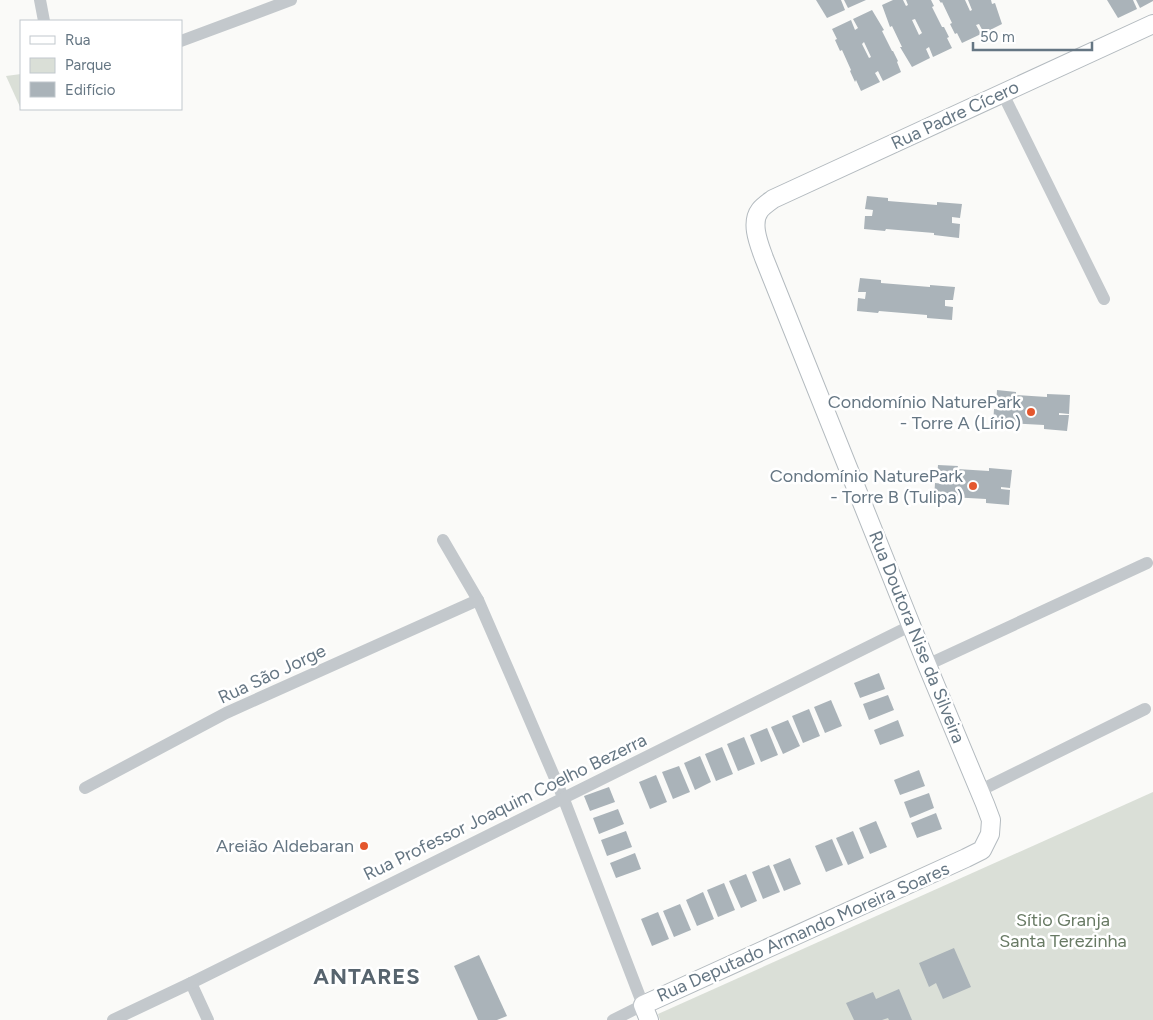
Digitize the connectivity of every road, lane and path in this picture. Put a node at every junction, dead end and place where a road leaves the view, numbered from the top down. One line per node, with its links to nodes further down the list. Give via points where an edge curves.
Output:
1 (40, 0): 3 (street)
2 (291, 0): 5 (street)
3 (44, 20)
4 (1153, 24): 6 (street, Rua Padre Cícero)
5 (182, 41)
6 (1002, 92): 7 (street, Rua Padre Cícero, via 773,199); 8 (street)
7 (759, 210): 12 (street, Rua Doutora Nise da Silveira, via 756,224 764,258)
8 (1104, 299)
9 (443, 540): 11 (street)
10 (1147, 563): 13 (street)
11 (478, 600): 15 (street, Rua São Jorge, via 226,713); 17 (street)
12 (912, 624): 13 (street, Rua Doutora Nise da Silveira); 17 (street, Rua Professor Joaquim Coelho Bezerra)
13 (927, 665): 16 (street, Rua Doutora Nise da Silveira)
14 (1145, 709): 16 (street)
15 (85, 788)
16 (979, 791): 18 (street, Rua Doutora Nise da Silveira, via 991,820 990,834 982,850)
17 (563, 797): 19 (street, Rua Professor Joaquim Coelho Bezerra); 20 (street)
18 (966, 858): 20 (street, Rua Deputado Armando Moreira Soares)
19 (191, 983): 21 (street, Rua Professor Joaquim Coelho Bezerra); 22 (street)
20 (646, 1012): 23 (street, Rua Deputado Armando Moreira Soares)
21 (113, 1020)
22 (208, 1020)
23 (613, 1020)

